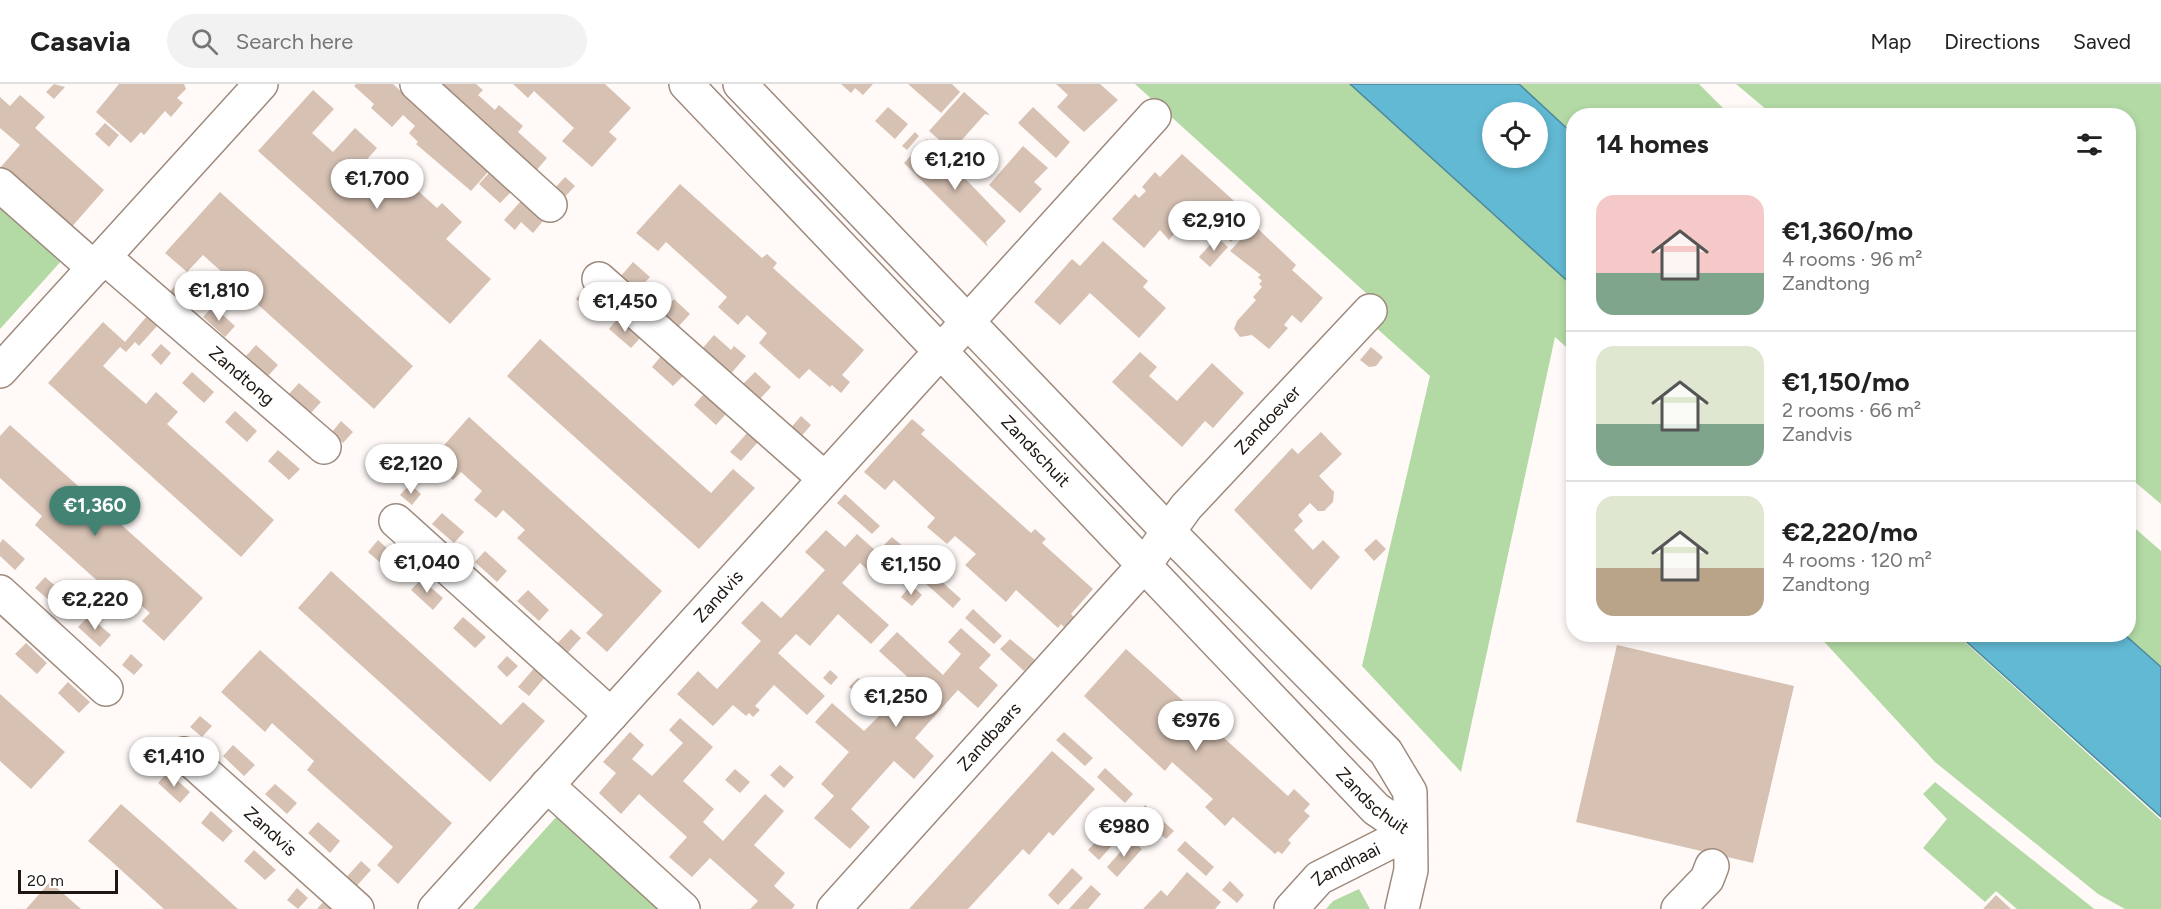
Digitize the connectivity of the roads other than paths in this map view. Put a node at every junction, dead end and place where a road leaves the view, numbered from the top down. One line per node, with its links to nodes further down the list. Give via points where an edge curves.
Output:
1 (261, 84): 8 (street)
2 (417, 84): 7 (street)
3 (686, 84): 12 (street, Zandschuit)
4 (740, 84): 11 (street, Zandschuit)
5 (1154, 116): 11 (street)
6 (0, 185): 8 (street, Zandtong)
7 (550, 205)
8 (99, 263): 13 (street); 14 (street, Zandtong)
9 (599, 279): 15 (street)
10 (1370, 311): 17 (street, Zandoever)
11 (967, 319): 12 (street, Zandvis); 17 (street, Zandschuit)
12 (939, 350): 15 (street, Zandvis); 18 (street, Zandschuit)
13 (0, 371)
14 (324, 447)
15 (824, 478): 21 (street, Zandvis)
16 (396, 520): 21 (street)
17 (1168, 531): 18 (street, Zandoever); 24 (street, Zandschuit, via 1386,752 1410,792)
18 (1145, 564): 24 (street, Zandschuit, via 1376,808); 29 (street, Zandbaars)
19 (0, 592): 20 (street)
20 (106, 689)
21 (610, 715): 23 (street, Zandvis)
22 (184, 754): 26 (street, Zandvis)
23 (547, 785): 27 (street, Zandvis); 28 (street)
24 (1410, 832): 30 (street, Zandhaai, via 1319,878); 31 (street, via 1411,870)
25 (1712, 866): 32 (street, via 1707,879)
26 (357, 909)
27 (435, 909)
28 (683, 909)
29 (834, 909)
30 (1291, 909)
31 (1402, 909)
32 (1678, 909)

